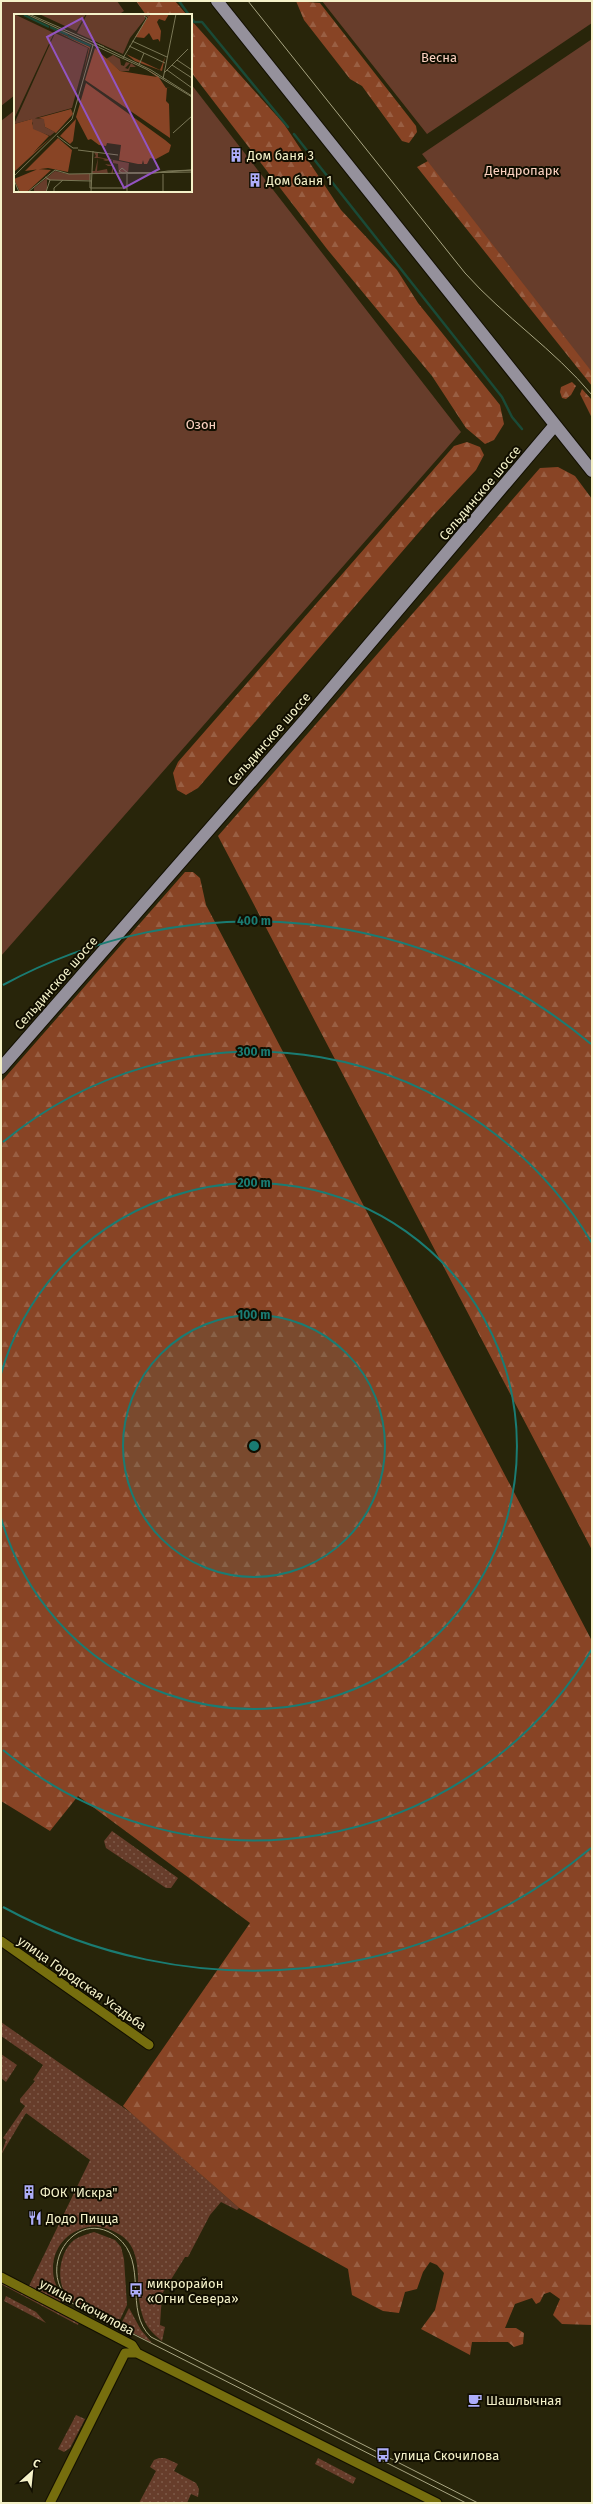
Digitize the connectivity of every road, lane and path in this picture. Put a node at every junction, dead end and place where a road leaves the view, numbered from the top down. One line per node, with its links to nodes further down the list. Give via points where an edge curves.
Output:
1 (217, 1): 2 (main road)
2 (555, 425): 3 (main road); 4 (main road, Сельдинское шоссе, via 309,715)
3 (592, 471)
4 (1, 1068)
5 (1, 1941): 6 (street, улица Городская Усадьба)
6 (149, 2045)
7 (1, 2277): 8 (street, улица Скочилова, via 132,2345)
8 (137, 2353): 9 (street, via 125,2353); 10 (street, улица Скочилова)
9 (50, 2503)
10 (437, 2503)

